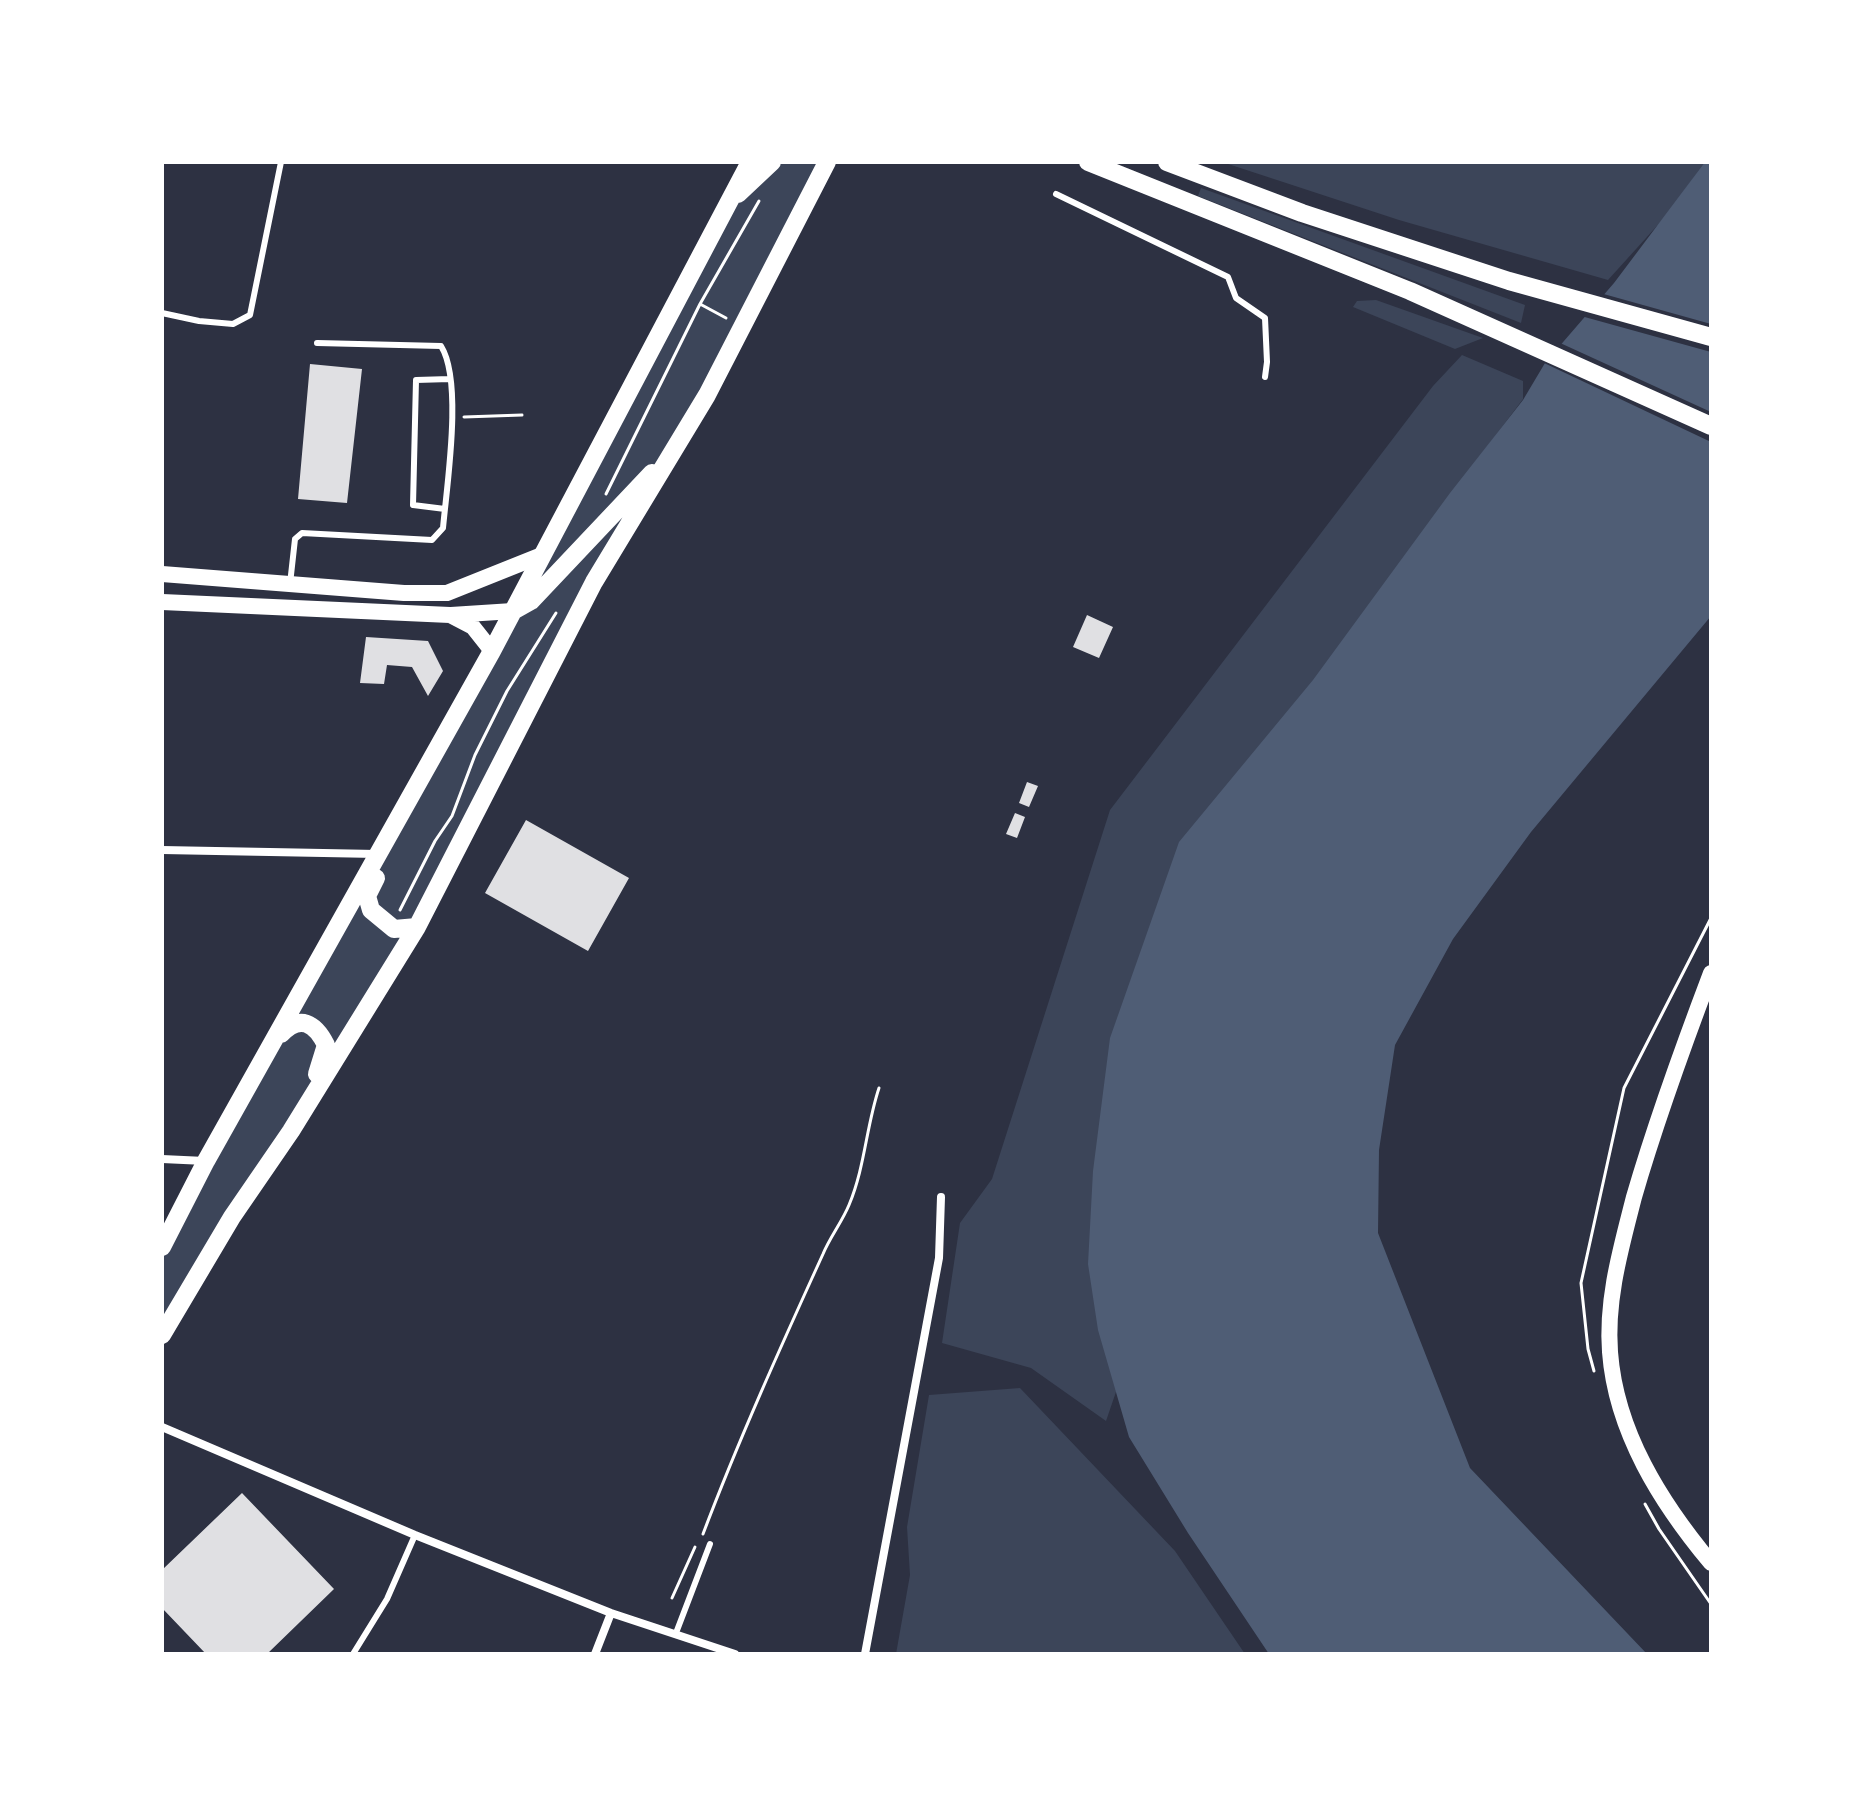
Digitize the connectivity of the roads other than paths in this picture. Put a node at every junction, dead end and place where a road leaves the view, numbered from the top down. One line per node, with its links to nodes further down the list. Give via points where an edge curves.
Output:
1 (281, 162): 9 (lane, via 250,315 233,324)
2 (772, 162): 8 (highway)
3 (829, 162): 15 (highway)
4 (1088, 162): 14 (highway, via 1496,327)
5 (1167, 162): 10 (highway, via 1509,281)
6 (746, 165): 8 (highway)
7 (1056, 194): 12 (lane, via 1228,277 1236,298 1265,318)
8 (728, 204): 17 (highway)
9 (162, 313)
10 (1711, 337)
11 (317, 343): 13 (lane, via 441,346 449,359)
12 (1265, 377)
13 (450, 379): 16 (lane); 16 (lane, via 416,380 413,505)
14 (1711, 426)
15 (677, 446): 23 (highway, via 531,601); 29 (highway, via 594,582)
16 (445, 509): 20 (lane, via 443,528 432,540 302,533 295,539)
17 (542, 555): 20 (main road, via 447,593); 23 (highway)
18 (162, 574): 19 (main road)
19 (193, 576): 20 (main road); 22 (main road)
20 (290, 584)
21 (162, 602): 22 (main road)
22 (190, 605): 24 (main road)
23 (513, 611): 24 (main road); 25 (highway)
24 (450, 615): 25 (main road, via 473,627)
25 (492, 651): 26 (highway)
26 (419, 784): 28 (highway); 29 (highway, via 367,896 371,910 394,929)
27 (162, 850): 28 (street)
28 (378, 854): 31 (highway)
29 (417, 927): 32 (highway)
30 (1711, 973): 41 (main road, via 1668,1087 1624,1233 1610,1306 1610,1353 1632,1442 1654,1484)
31 (274, 1041): 32 (highway, via 299,1022 320,1033 326,1045); 34 (highway)
32 (291, 1131): 37 (highway)
33 (162, 1159): 34 (street)
34 (206, 1161): 36 (highway)
35 (941, 1197): 47 (street, via 939,1258)
36 (162, 1247)
37 (162, 1335)
38 (162, 1427): 39 (street)
39 (415, 1535): 42 (street); 44 (lane, via 387,1599)
40 (710, 1544): 43 (lane)
41 (1711, 1563)
42 (611, 1613): 43 (street); 45 (street)
43 (676, 1633): 46 (street)
44 (353, 1654)
45 (595, 1654)
46 (735, 1654)
47 (865, 1654)

